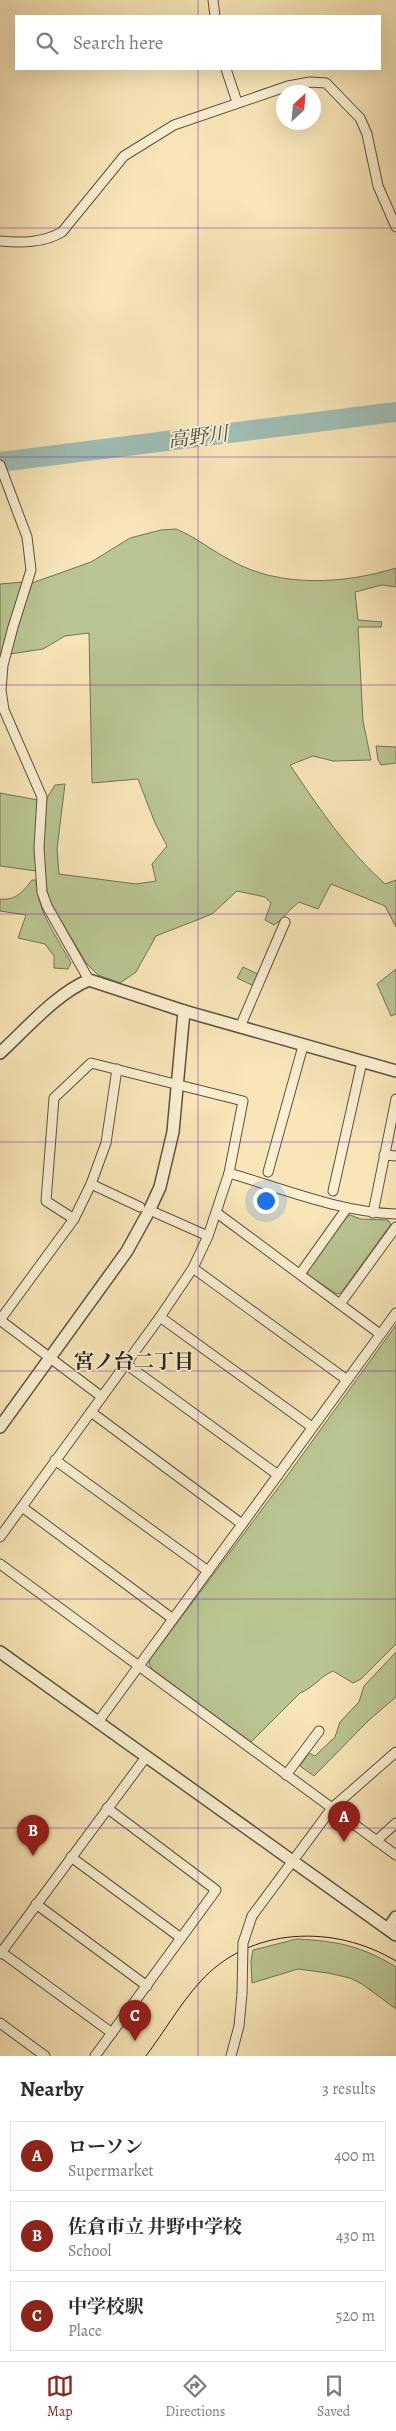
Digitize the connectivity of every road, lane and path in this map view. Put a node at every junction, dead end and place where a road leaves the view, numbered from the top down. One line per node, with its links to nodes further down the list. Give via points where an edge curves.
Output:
1 (214, 0): 2 (street)
2 (215, 15)
3 (226, 70): 4 (street)
4 (237, 102): 5 (street, via 288,86 326,83 360,118 367,134 378,186); 6 (street, via 174,125 124,156 62,232 39,242)
5 (396, 227)
6 (0, 241)
7 (2, 470): 9 (street, via 27,537 31,570 3,666 3,703 9,724 42,797 39,848 42,892)
8 (285, 922): 11 (street)
9 (89, 980): 10 (street); 13 (street, via 76,985)
10 (184, 1011): 11 (street); 17 (street)
11 (240, 1027): 12 (street)
12 (303, 1046): 14 (street); 21 (street)
13 (0, 1053)
14 (362, 1062): 16 (street); 24 (street)
15 (116, 1069): 17 (street); 23 (street, via 106,1143); 31 (street, via 91,1063 54,1098 46,1201)
16 (396, 1071)
17 (178, 1084): 22 (street, via 243,1100); 41 (street, via 174,1132 160,1187 149,1211 127,1251)
18 (396, 1099): 19 (street)
19 (384, 1155): 20 (street); 29 (street)
20 (396, 1156)
21 (268, 1172)
22 (230, 1173): 26 (street); 27 (street)
23 (91, 1184): 25 (street); 31 (street)
24 (333, 1191)
25 (140, 1208)
26 (347, 1208): 29 (street); 35 (street)
27 (217, 1212): 33 (street); 35 (street)
28 (156, 1213): 33 (street)
29 (373, 1213): 30 (street)
30 (396, 1214)
31 (74, 1219): 39 (street)
32 (396, 1227): 36 (street)
33 (208, 1236): 34 (street)
34 (193, 1268): 38 (street); 43 (street)
35 (300, 1274): 36 (street)
36 (340, 1304): 40 (street)
37 (396, 1313): 40 (street)
38 (160, 1317): 42 (street); 47 (street)
39 (0, 1320): 41 (street)
40 (380, 1334): 43 (street)
41 (49, 1359): 44 (street); 46 (street)
42 (126, 1364): 44 (street); 49 (street)
43 (347, 1380): 47 (street)
44 (102, 1397): 45 (street)
45 (91, 1412): 48 (street); 51 (street)
46 (0, 1428)
47 (312, 1428): 49 (street)
48 (56, 1460): 50 (street); 54 (street)
49 (278, 1475): 51 (street)
50 (22, 1507): 52 (street); 55 (street)
51 (242, 1524): 54 (street)
52 (0, 1537)
53 (0, 1564): 57 (street)
54 (208, 1571): 55 (street)
55 (173, 1619): 57 (street)
56 (0, 1652): 58 (street)
57 (138, 1666): 58 (street); 62 (street)
58 (98, 1722): 61 (street)
59 (319, 1731): 62 (street)
60 (396, 1752): 64 (street)
61 (146, 1757): 63 (street); 69 (street)
62 (286, 1775): 64 (street)
63 (108, 1808): 68 (street); 73 (street, via 216,1890)
64 (332, 1808): 66 (street); 69 (street)
65 (396, 1824): 66 (street)
66 (376, 1841): 67 (street)
67 (396, 1855)
68 (71, 1857): 70 (street); 73 (street)
69 (293, 1862): 72 (street); 80 (street, bridge, via 252,1916 242,1943 239,2026)
70 (36, 1904): 74 (street); 75 (street)
71 (396, 1917): 72 (street)
72 (392, 1932)
73 (181, 1938): 75 (street)
74 (1, 1953): 77 (street)
75 (147, 1986): 77 (street)
76 (0, 2023): 78 (street)
77 (112, 2033): 79 (street)
78 (45, 2056)
79 (95, 2056)
80 (231, 2056)

